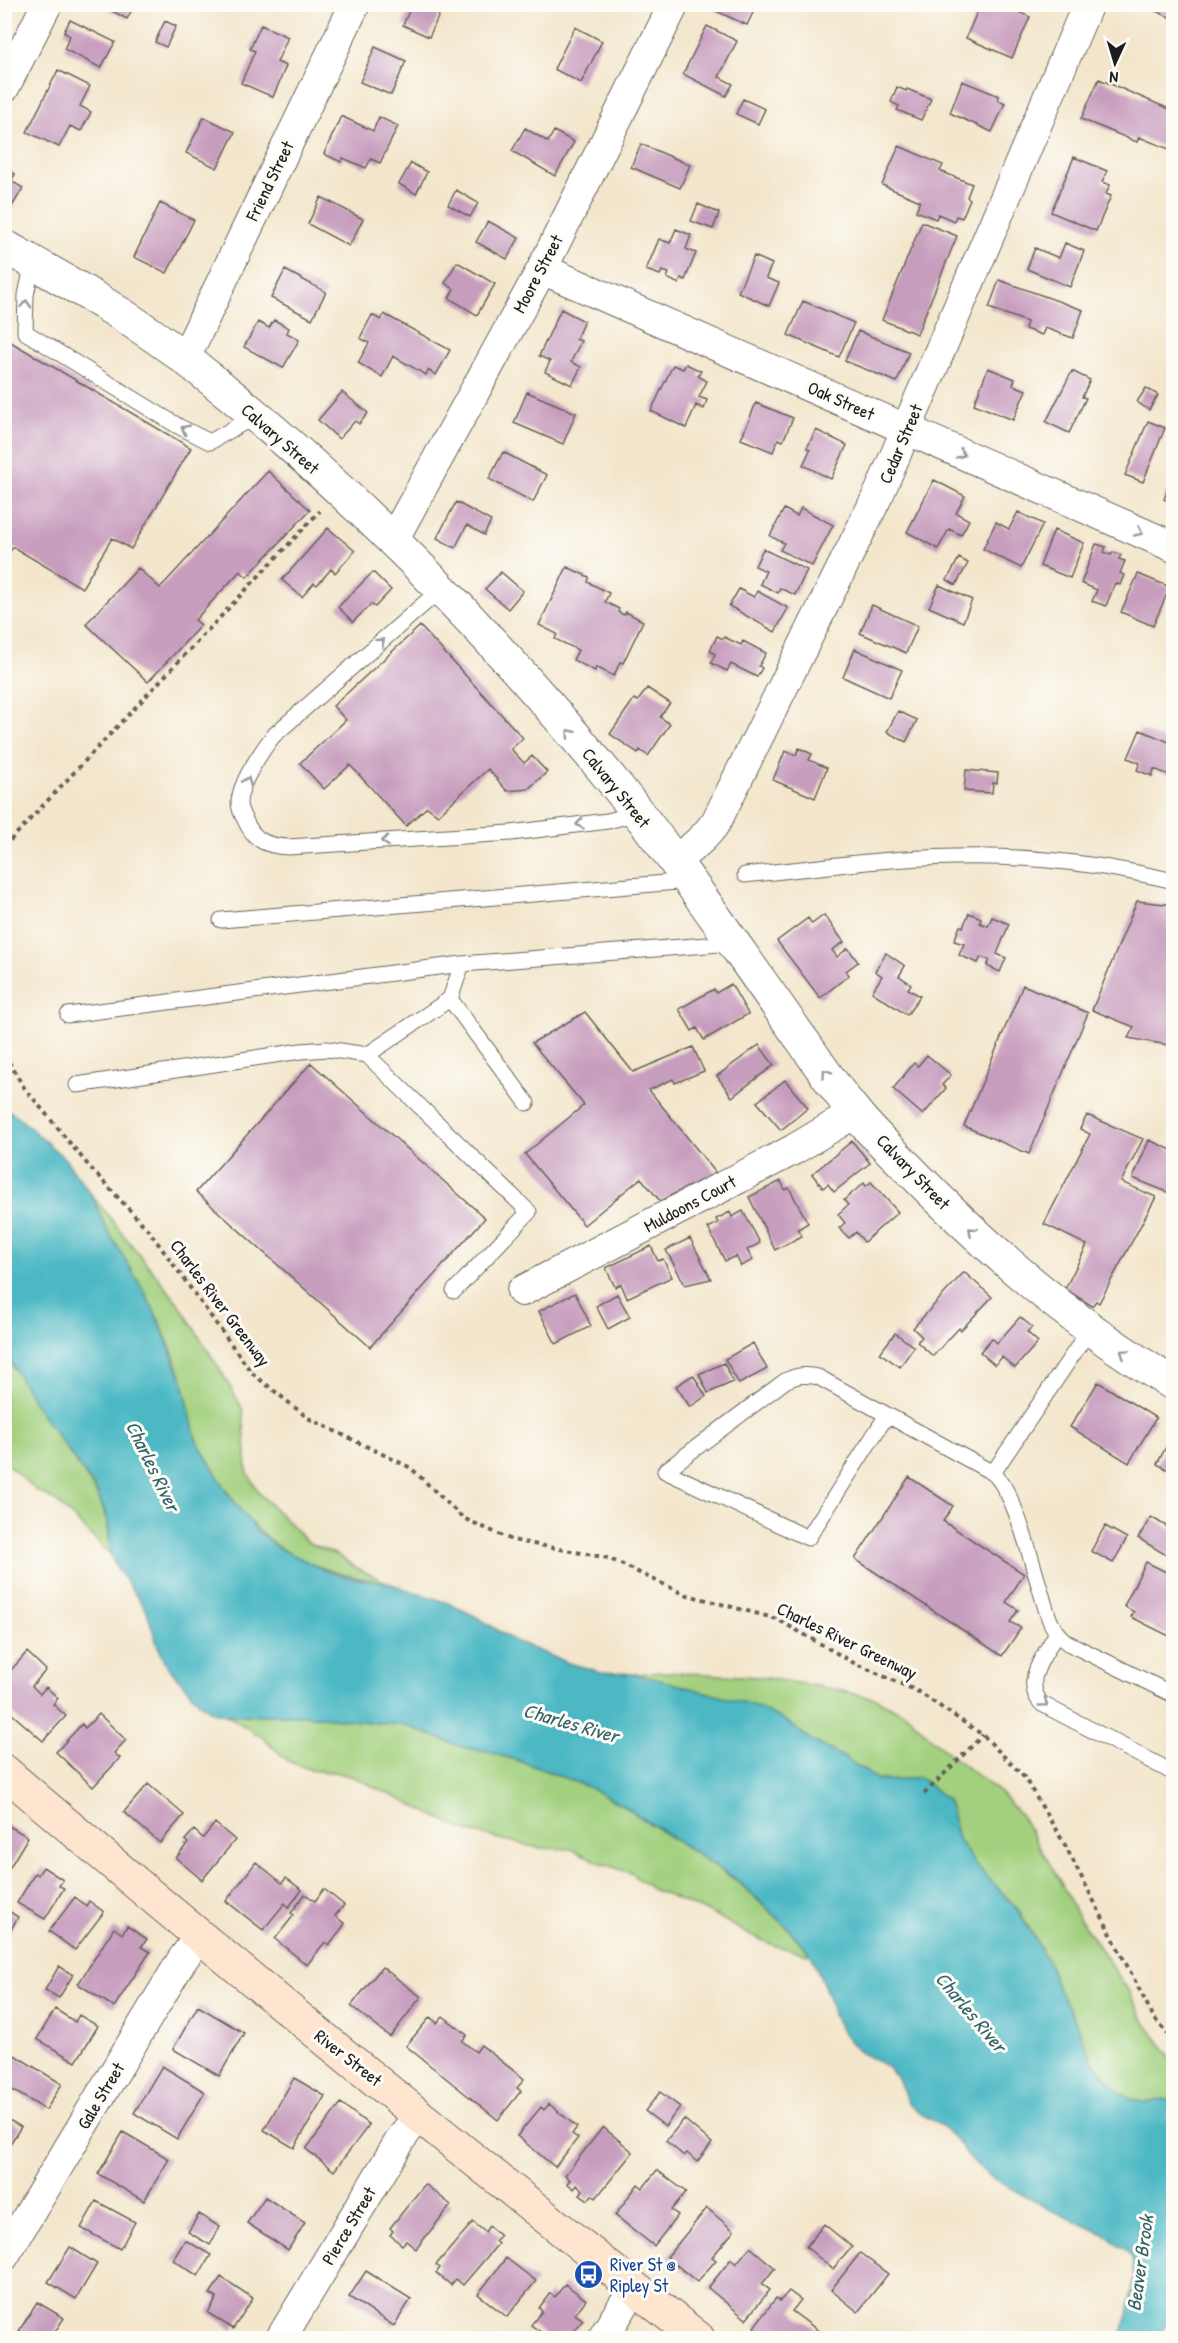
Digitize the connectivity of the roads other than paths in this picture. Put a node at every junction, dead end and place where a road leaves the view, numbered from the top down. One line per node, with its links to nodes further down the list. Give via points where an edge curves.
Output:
1 (47, 4): 5 (street)
2 (355, 4): 9 (street, Friend Street)
3 (675, 4): 8 (street, Moore Street)
4 (1088, 4): 11 (street, Cedar Street)
5 (4, 88)
6 (4, 246): 7 (street, Calvary Street)
7 (33, 262): 9 (street, Calvary Street); 10 (lane, one-way to 7, via 210,442 25,332 26,295)
8 (542, 269): 11 (street, Oak Street); 12 (street, Moore Street)
9 (185, 358): 10 (street, Calvary Street)
10 (255, 416): 12 (street, Calvary Street)
11 (907, 430): 13 (street, Oak Street, one-way to 13); 16 (street, Cedar Street, via 857,540 716,822 691,850)
12 (393, 540): 14 (street, Calvary Street)
13 (1173, 547)
14 (441, 589): 15 (street, Calvary Street, one-way to 14, via 526,681); 15 (lane, one-way to 14, via 608,821 511,833 288,847 257,840 239,802 261,752 273,736)
15 (637, 813): 16 (street, Calvary Street)
16 (682, 871): 19 (lane); 20 (street, Calvary Street)
17 (746, 875): 18 (lane, via 956,856 1101,866)
18 (1173, 881)
19 (221, 920)
20 (733, 943): 21 (lane); 27 (street, Calvary Street, one-way to 20)
21 (462, 964): 22 (lane); 23 (lane)
22 (450, 999): 24 (lane); 26 (lane)
23 (68, 1015)
24 (367, 1055): 25 (lane, via 327,1049 301,1051); 28 (lane, via 529,1212)
25 (77, 1085)
26 (528, 1103)
27 (855, 1113): 29 (street, Muldoons Court, via 793,1150); 30 (street, Calvary Street, one-way to 27, via 973,1233)
28 (454, 1291)
29 (522, 1291)
30 (1090, 1329): 31 (street, Calvary Street, one-way to 30); 33 (lane)
31 (1173, 1384)
32 (887, 1415): 32 (lane, via 808,1538 665,1471 797,1375 818,1377); 33 (lane)
33 (993, 1473): 34 (lane, via 1004,1486)
34 (1056, 1634): 35 (lane, via 1068,1644); 37 (lane, one-way to 37, via 1033,1682 1036,1697 1042,1704)
35 (1173, 1695)
36 (4, 1771): 38 (main road, River Street)
37 (1173, 1773)
38 (199, 1937): 39 (main road, River Street); 40 (street, Gale Street)
39 (418, 2114): 41 (main road, River Street); 42 (street, Pierce Street)
40 (4, 2256)
41 (636, 2289): 43 (street); 44 (main road, River Street)
42 (281, 2338)
43 (603, 2338)
44 (698, 2338)

